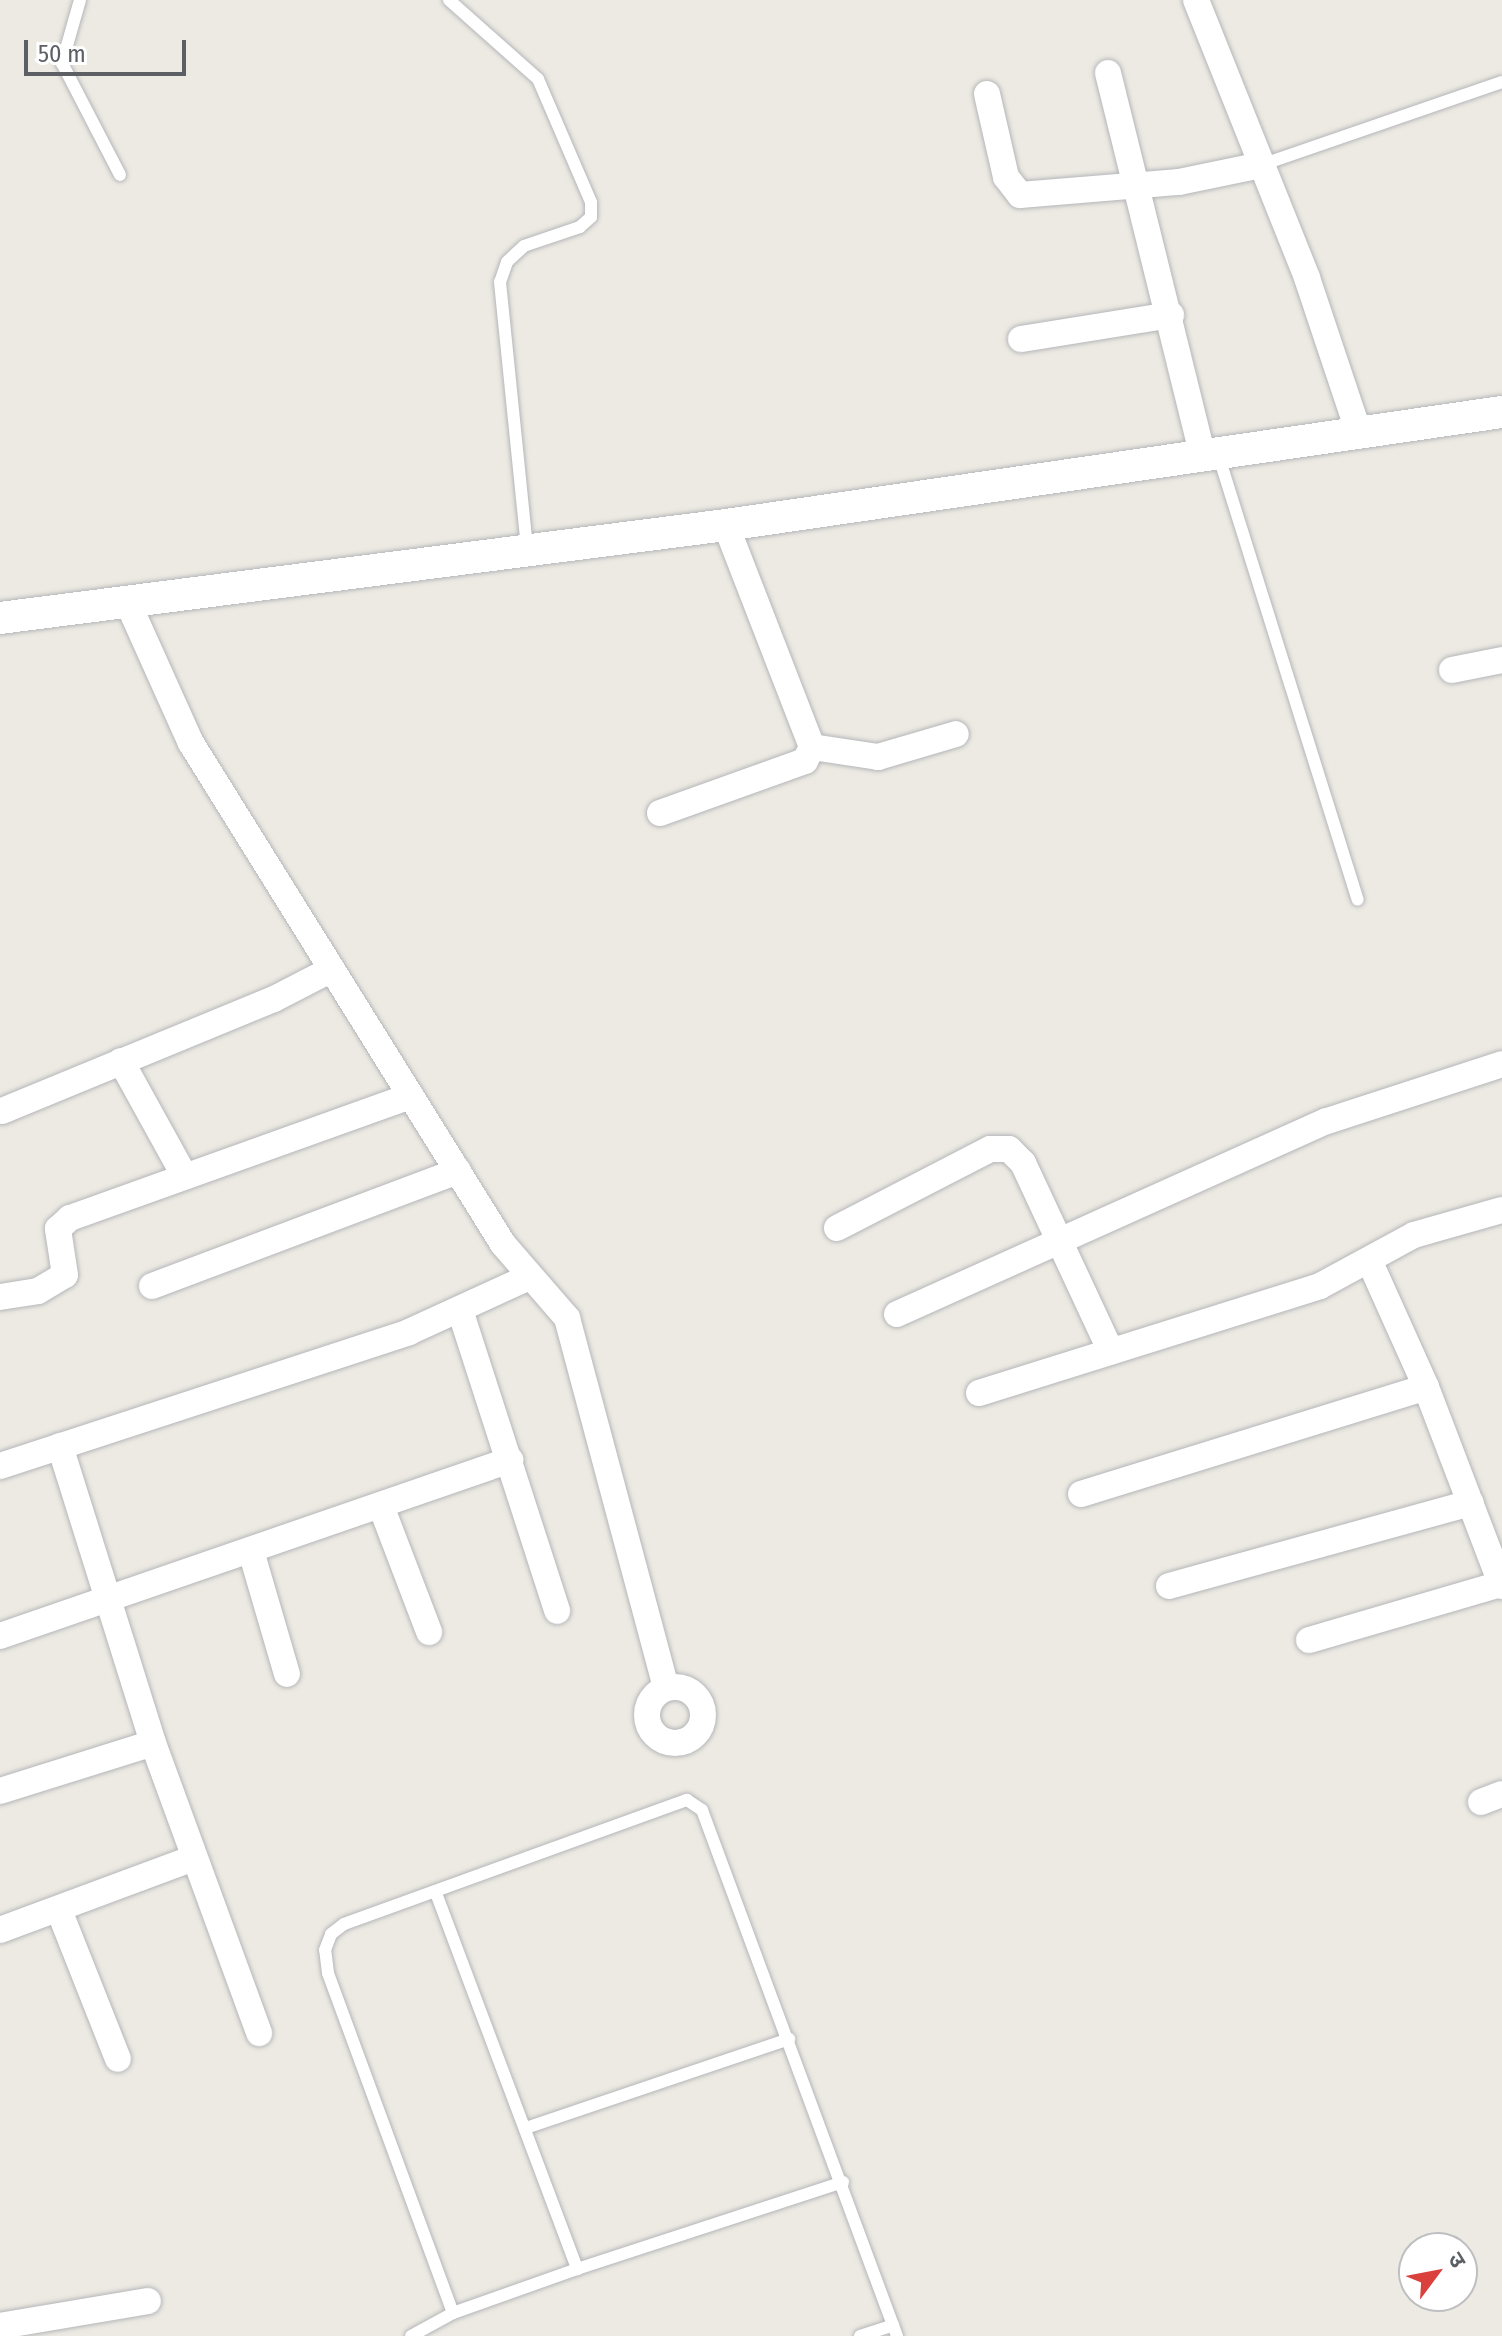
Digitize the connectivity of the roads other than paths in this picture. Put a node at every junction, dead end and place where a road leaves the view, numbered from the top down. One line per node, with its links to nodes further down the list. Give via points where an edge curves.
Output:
1 (80, 0): 8 (lane, via 62,46 62,63)
2 (449, 0): 16 (lane, via 538,79 591,202 591,217 580,227 524,246 507,262 500,282 498,306)
3 (1196, 0): 7 (street)
4 (1108, 73): 9 (street)
5 (1502, 82): 7 (lane)
6 (987, 94): 9 (street, via 1006,177 1020,195)
7 (1261, 165): 9 (street); 13 (street, via 1318,305)
8 (120, 175)
9 (1140, 184): 10 (street)
10 (1171, 315): 11 (street); 14 (street)
11 (1021, 339)
12 (1502, 412): 13 (street)
13 (1359, 433): 14 (street)
14 (1210, 455): 15 (street); 24 (lane)
15 (726, 525): 16 (street); 22 (street)
16 (527, 549): 17 (street)
17 (128, 603): 18 (street); 25 (street, via 191,743)
18 (0, 618)
19 (1502, 660): 20 (street)
20 (1452, 670)
21 (956, 734): 22 (street, via 878,757)
22 (812, 747): 23 (street, via 805,761)
23 (660, 813)
24 (1358, 900)
25 (332, 969): 26 (street); 28 (street)
26 (121, 1061): 29 (street); 31 (street)
27 (1502, 1064): 34 (street, via 1327,1121)
28 (411, 1096): 30 (street); 31 (street)
29 (2, 1111)
30 (458, 1171): 36 (street); 37 (street)
31 (185, 1177): 38 (street, via 62,1223 65,1275 38,1291)
32 (1502, 1210): 35 (street, via 1414,1235)
33 (837, 1228): 34 (street, via 990,1149 1009,1149 1023,1163)
34 (1058, 1239): 40 (street); 41 (street)
35 (1369, 1260): 41 (street, via 1320,1286); 42 (street)
36 (529, 1277): 39 (street); 59 (street, via 567,1318)
37 (152, 1286)
38 (0, 1297)
39 (461, 1313): 44 (street); 45 (street)
40 (897, 1314)
41 (1111, 1352): 43 (street)
42 (1426, 1387): 47 (street); 48 (street)
43 (979, 1393)
44 (60, 1446): 46 (street); 53 (street)
45 (510, 1460): 49 (street); 54 (street)
46 (0, 1466)
47 (1081, 1494)
48 (1471, 1503): 51 (street); 52 (street)
49 (381, 1506): 50 (street); 55 (street)
50 (251, 1551): 53 (street); 58 (street)
51 (1502, 1585): 57 (street)
52 (1169, 1586)
53 (108, 1600): 56 (street); 60 (street)
54 (557, 1611)
55 (429, 1632)
56 (0, 1636)
57 (1309, 1640)
58 (287, 1674)
59 (666, 1688)
60 (153, 1743): 61 (street); 62 (street)
61 (0, 1791)
62 (194, 1858): 64 (street); 66 (street)
63 (436, 1893): 67 (lane, via 677,1802 695,1802); 69 (lane); 73 (lane, via 344,1924 325,1950)
64 (59, 1910): 65 (street); 68 (street)
65 (0, 1930)
66 (259, 2033)
67 (789, 2039): 69 (lane); 70 (lane)
68 (118, 2059)
69 (526, 2128): 71 (lane)
70 (843, 2182): 71 (lane); 75 (lane)
71 (577, 2269): 73 (lane)
72 (148, 2301): 74 (street)
73 (453, 2313): 76 (lane)
74 (0, 2326)
75 (895, 2330): 77 (lane)
76 (411, 2336)
77 (860, 2336)

